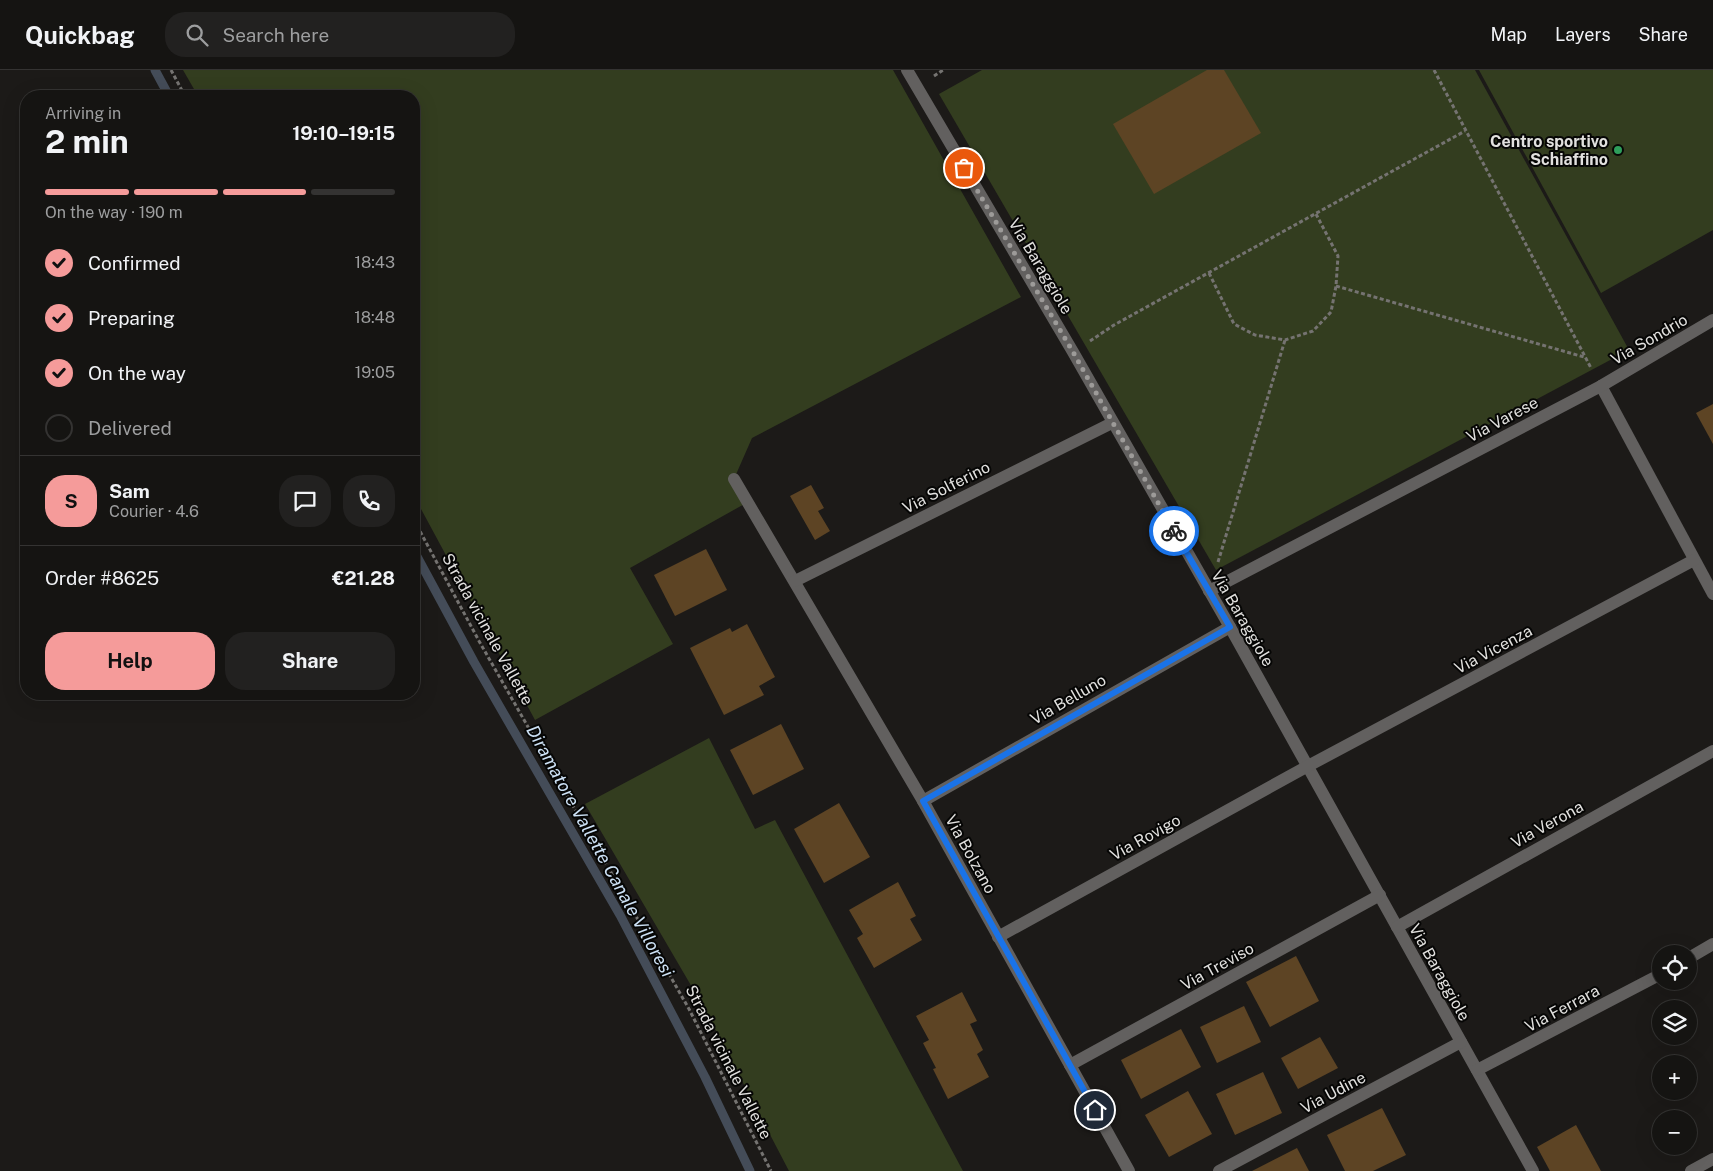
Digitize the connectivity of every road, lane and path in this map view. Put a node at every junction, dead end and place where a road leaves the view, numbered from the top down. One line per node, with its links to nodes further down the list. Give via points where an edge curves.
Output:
1 (171, 70): 4 (path)
2 (907, 70): 11 (street, Via Baraggiole)
3 (1434, 70): 5 (path)
4 (182, 90)
5 (1466, 131): 6 (path); 12 (path)
6 (1316, 214): 7 (path); 8 (path, via 1338,256)
7 (1208, 273): 10 (path, via 1234,324 1255,335); 11 (path, via 1114,325)
8 (1336, 286): 10 (path, via 1331,312 1313,331); 12 (path)
9 (1713, 320): 13 (street, Via Sondrio)
10 (1285, 340): 19 (path)
11 (1073, 352): 14 (street, Via Baraggiole)
12 (1584, 357): 13 (path)
13 (1601, 386): 17 (street); 19 (street, Via Varese)
14 (1112, 422): 18 (street, Via Solferino); 19 (street, Via Baraggiole)
15 (734, 479): 18 (street, Via Bolzano)
16 (420, 531): 35 (path, Strada vicinale Vallette, via 689,1009)
17 (1694, 560): 20 (street); 23 (street, Via Vicenza)
18 (796, 581): 24 (street, Via Bolzano)
19 (1209, 591): 21 (street, Via Baraggiole)
20 (1713, 594)
21 (1230, 627): 23 (street, Via Baraggiole); 24 (street, Via Belluno)
22 (1713, 751): 26 (street, Via Verona)
23 (1308, 766): 25 (street, Via Baraggiole); 27 (street, Via Rovigo)
24 (923, 801): 27 (street, Via Bolzano)
25 (1380, 895): 26 (street, Via Baraggiole); 32 (street, Via Treviso)
26 (1397, 926): 31 (street, Via Baraggiole)
27 (998, 937): 32 (street, Via Bolzano)
28 (1713, 944): 29 (street)
29 (1697, 953)
30 (1652, 979): 33 (street, Via Ferrara)
31 (1461, 1042): 33 (street, Via Baraggiole); 37 (street, Via Udine)
32 (1070, 1064): 36 (street, Via Bolzano)
33 (1477, 1070): 38 (street, Via Baraggiole)
34 (1713, 1159): 39 (street)
35 (771, 1171)
36 (1129, 1171)
37 (1219, 1171)
38 (1533, 1171)
39 (1691, 1171)

